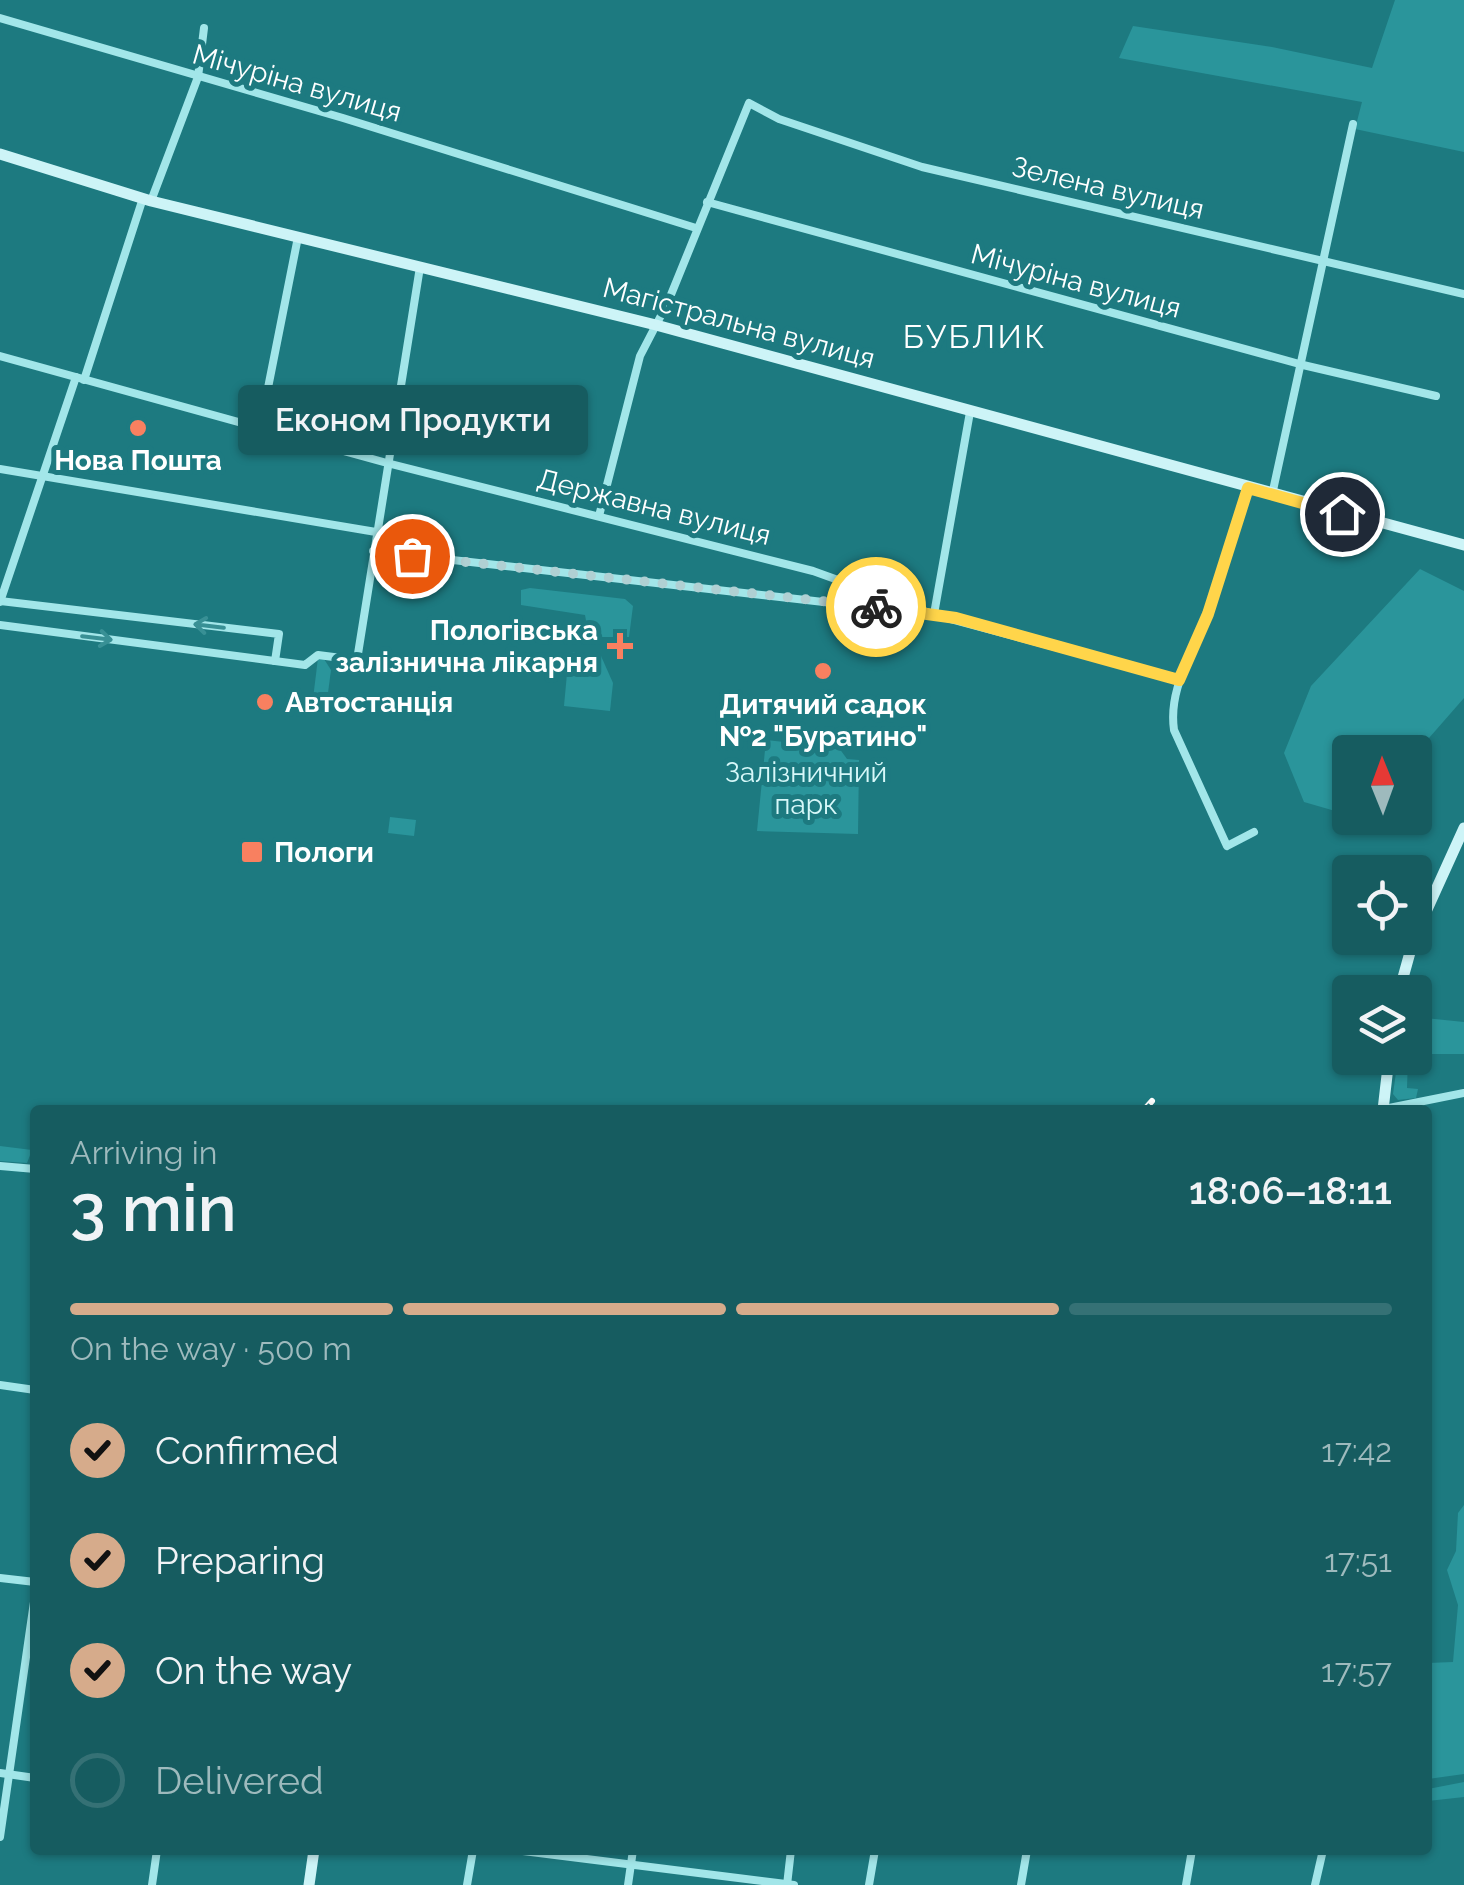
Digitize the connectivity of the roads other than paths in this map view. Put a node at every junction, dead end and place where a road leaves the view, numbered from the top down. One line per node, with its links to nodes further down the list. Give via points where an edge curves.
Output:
1 (0, 18): 3 (street, Мічуріна вулиця)
2 (204, 28): 3 (street)
3 (198, 77): 6 (street); 8 (street, Мічуріна вулиця)
4 (1353, 124): 10 (street)
5 (0, 154): 6 (main road, Магістральна вулиця)
6 (147, 200): 9 (main road, Магістральна вулиця); 16 (street)
7 (707, 202): 8 (street); 10 (street, Зелена вулиця, via 749,103 922,167); 15 (street, Мічуріна вулиця)
8 (696, 228): 13 (street)
9 (298, 237): 11 (main road, Магістральна вулиця); 19 (street)
10 (1325, 262): 12 (street, Зелена вулиця); 15 (street)
11 (420, 267): 13 (main road, Магістральна вулиця); 20 (street)
12 (1464, 294)
13 (656, 325): 18 (main road, Магістральна вулиця); 25 (street, via 640,356)
14 (0, 356): 16 (street, Державна вулиця)
15 (1303, 365): 17 (street, Мічуріна вулиця); 24 (street)
16 (80, 378): 19 (street, Державна вулиця); 22 (street)
17 (1436, 396)
18 (970, 412): 23 (main road, Магістральна вулиця); 30 (street)
19 (260, 428): 20 (street, Державна вулиця)
20 (387, 463): 25 (street, Державна вулиця); 26 (street)
21 (0, 468): 22 (street)
22 (41, 476): 26 (street); 29 (street)
23 (1248, 488): 24 (main road, Магістральна вулиця); 33 (street)
24 (1272, 495): 27 (main road, Магістральна вулиця)
25 (599, 516): 30 (street, Державна вулиця, via 822,574)
26 (376, 532): 28 (street)
27 (1464, 546)
28 (373, 552): 30 (street); 32 (street, via 357,660 318,655 305,665)
29 (0, 601): 32 (street, one-way to 29, via 279,634)
30 (935, 614): 33 (street, Державна вулиця)
31 (0, 625): 32 (street, one-way to 32)
32 (274, 661)
33 (1179, 680): 35 (street, via 1174,730 1227,846)
34 (1464, 828): 36 (main road)
35 (1254, 832)
36 (1432, 899)
37 (1387, 1075): 39 (main road)
38 (1464, 1092): 40 (street)
39 (1384, 1105)
40 (1415, 1105)
41 (0, 1166): 42 (street)
42 (30, 1169)
43 (0, 1384): 44 (street)
44 (30, 1389)
45 (0, 1578): 46 (street)
46 (30, 1581)
47 (30, 1625): 48 (street)
48 (5, 1774): 49 (street); 50 (street)
49 (30, 1777)
50 (0, 1837)
51 (156, 1855): 62 (street)
52 (313, 1855): 63 (main road)
53 (472, 1855): 64 (street)
54 (557, 1855): 61 (street)
55 (632, 1855): 61 (street)
56 (791, 1855): 66 (street)
57 (874, 1855): 67 (street)
58 (1025, 1855): 68 (street)
59 (1191, 1855): 69 (street)
60 (1322, 1855): 70 (street)
61 (631, 1864): 65 (street); 66 (street)
62 (152, 1885)
63 (310, 1885)
64 (468, 1885)
65 (628, 1885)
66 (789, 1885)
67 (869, 1885)
68 (1021, 1885)
69 (1186, 1885)
70 (1316, 1885)

